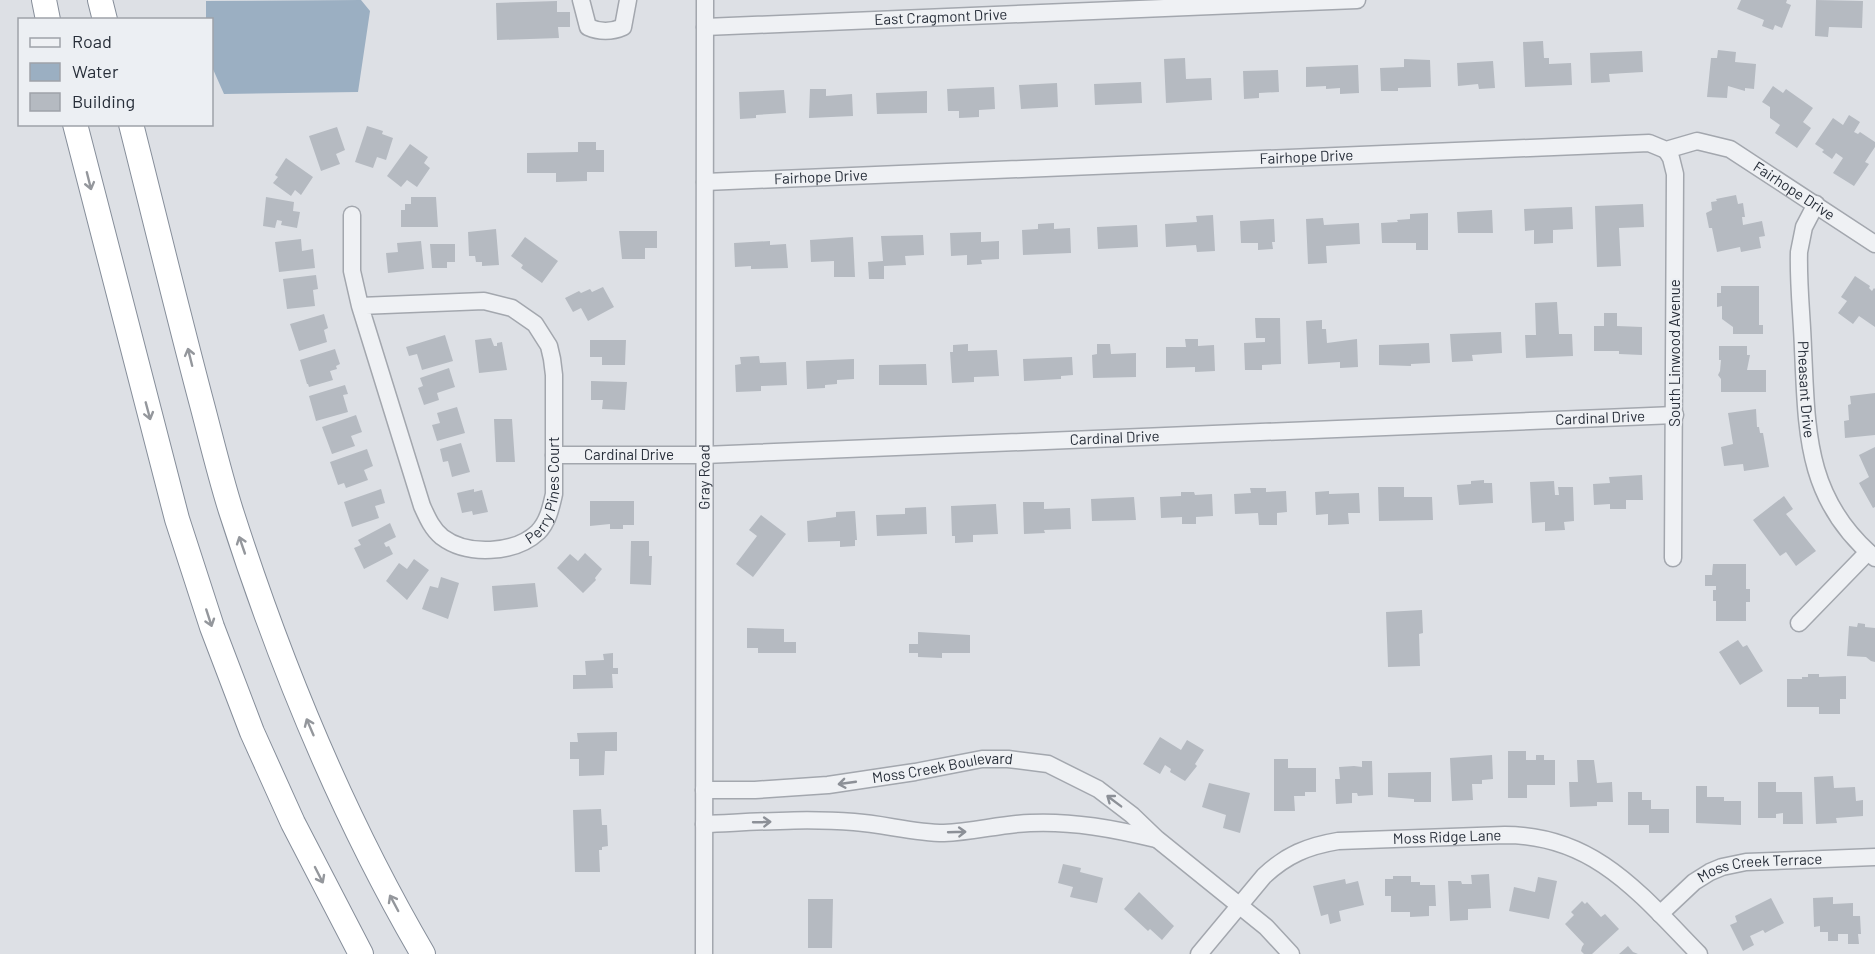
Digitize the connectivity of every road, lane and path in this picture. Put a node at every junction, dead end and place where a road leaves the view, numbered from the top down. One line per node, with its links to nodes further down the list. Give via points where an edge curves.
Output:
1 (44, 0): 7 (highway)
2 (100, 0): 8 (highway)
3 (581, 0): 4 (street, via 588,27 597,31 623,27)
4 (628, 0)
5 (705, 0): 9 (street, Gray Road)
6 (1357, 0): 9 (street, East Cragmont Drive)
7 (48, 18)
8 (104, 18)
9 (705, 27): 13 (street, Gray Road)
10 (76, 126): 30 (highway, one-way to 30, via 177,519 212,627 252,732 293,823)
11 (132, 126): 31 (highway, one-way to 11, via 344,806 264,608 230,508)
12 (1666, 150): 13 (street, Fairhope Drive, via 1649,143); 14 (street, Fairhope Drive, via 1697,141 1719,145); 18 (street, South Linwood Avenue, via 1676,174)
13 (705, 182): 20 (street, Gray Road)
14 (1816, 204): 16 (street, Fairhope Drive); 21 (street, Pheasant Drive, via 1804,227 1799,260 1808,433 1816,469 1831,504 1847,530)
15 (352, 215): 17 (street, Perry Pines Court, via 351,271)
16 (1875, 244)
17 (360, 306): 19 (street, Perry Pines Court, via 484,301 524,315 543,335 552,358); 19 (street, Perry Pines Court, via 422,506 441,536 475,549 504,548 529,539 539,531 551,507)
18 (1675, 415): 20 (street, Cardinal Drive); 22 (street, South Linwood Avenue)
19 (554, 455): 20 (street, Cardinal Drive)
20 (704, 455): 24 (street, Gray Road)
21 (1871, 555): 23 (street)
22 (1673, 558)
23 (1799, 623)
24 (704, 790): 25 (street, Gray Road); 26 (street, Moss Creek Boulevard, one-way to 24, via 1098,789 1048,765 1008,759 982,759 828,785)
25 (704, 824): 26 (street, Moss Creek Boulevard, one-way to 26, via 825,820 942,833 1062,823); 32 (street, Gray Road)
26 (1157, 839): 28 (street, Moss Creek Boulevard)
27 (1875, 857): 29 (street, Moss Creek Terrace, via 1746,862 1722,867 1694,882)
28 (1238, 905): 29 (street, Moss Ridge Lane, via 1275,865 1315,844 1521,835 1551,840 1606,864); 33 (street, Moss Ridge Lane); 34 (street, Moss Creek Boulevard)
29 (1660, 915): 35 (street, Moss Ridge Lane)
30 (361, 954)
31 (423, 954)
32 (704, 954)
33 (1199, 954)
34 (1291, 954)
35 (1699, 954)

